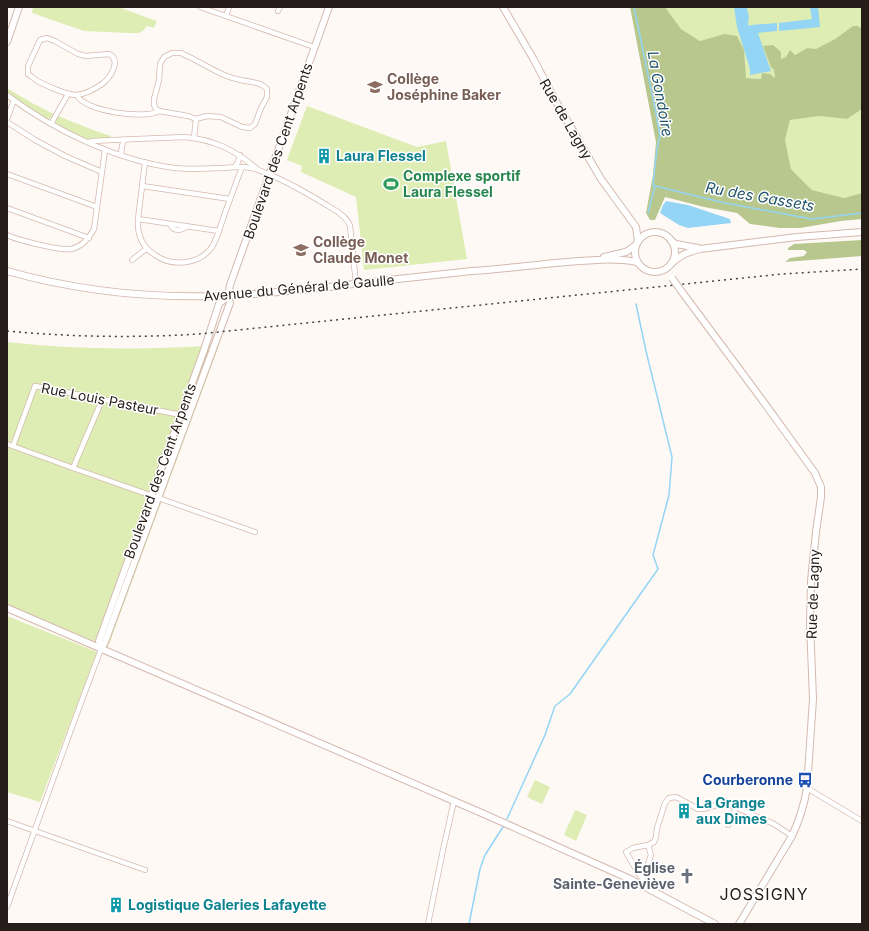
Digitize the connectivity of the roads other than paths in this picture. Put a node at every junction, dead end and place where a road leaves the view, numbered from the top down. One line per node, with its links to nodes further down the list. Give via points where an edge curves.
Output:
1 (19, 7): 7 (main road)
2 (200, 7): 6 (street)
3 (229, 7): 6 (street)
4 (329, 7): 8 (main road, Boulevard des Cent Arpents)
5 (503, 7): 36 (main road, Rue de Lagny, via 601,179)
6 (226, 16): 8 (street)
7 (7, 42)
8 (314, 47): 30 (main road, Boulevard des Cent Arpents)
9 (68, 94): 11 (street); 11 (street, via 35,80 28,74 28,66 40,40 47,38 86,56 107,53 112,55 115,60 114,67 106,81 92,90); 17 (street)
10 (7, 95): 12 (street)
11 (77, 95): 13 (street, via 88,104 112,112 148,115)
12 (14, 100): 15 (street); 17 (street)
13 (159, 111): 14 (street); 14 (street, via 154,106 154,100 160,64 164,57 172,53 181,53 229,77 262,84 267,89 267,97 255,124 250,128 221,117)
14 (196, 118): 18 (street)
15 (7, 119)
16 (7, 122): 28 (street, via 65,156)
17 (51, 124): 20 (street)
18 (194, 138): 19 (street); 23 (street, via 219,144)
19 (124, 140): 20 (street); 22 (street)
20 (89, 142): 21 (street)
21 (105, 150): 22 (street); 28 (street)
22 (121, 155): 24 (street)
23 (240, 155): 25 (street); 27 (street)
24 (145, 162): 25 (street, via 189,169); 31 (street)
25 (236, 167): 26 (street)
26 (242, 167): 27 (street); 32 (street)
27 (257, 169): 30 (street)
28 (102, 172): 33 (street)
29 (7, 174): 33 (street)
30 (270, 175): 53 (street, via 292,184 346,219 350,226); 54 (main road, Boulevard des Cent Arpents)
31 (142, 186): 32 (street); 35 (street)
32 (230, 199): 37 (street)
33 (97, 206): 41 (street, via 94,229)
34 (7, 208): 41 (street)
35 (138, 219): 37 (street); 44 (street, via 137,227)
36 (636, 227): 39 (main road); 43 (main road, Rue de Lagny)
37 (219, 231): 44 (street, via 212,247 202,257 191,261 165,261)
38 (862, 232): 45 (main road)
39 (650, 233): 42 (main road, via 662,234); 43 (main road)
40 (7, 235): 41 (street, via 56,248 71,249 82,245)
41 (89, 238)
42 (671, 241): 45 (main road); 49 (main road, via 675,251)
43 (637, 243): 47 (main road, Avenue du Général de Gaulle, via 626,252); 48 (main road)
44 (146, 249): 46 (street)
45 (700, 249): 49 (main road, via 687,252)
46 (132, 260)
47 (592, 260): 48 (main road, Avenue du Général de Gaulle); 53 (main road, Avenue du Général de Gaulle)
48 (637, 262): 51 (main road, via 647,271)
49 (672, 263): 51 (main road); 52 (main road)
50 (7, 271): 54 (main road, Avenue du Général de Gaulle, via 64,284 131,294)
51 (660, 272): 52 (main road)
52 (672, 278): 64 (main road, Rue de Lagny, bridge, via 816,474 821,487 811,581 813,699)
53 (356, 284): 54 (main road, Avenue du Général de Gaulle)
54 (228, 296): 56 (main road, Boulevard des Cent Arpents, via 219,304); 60 (main road, Boulevard des Cent Arpents, via 230,303)
55 (102, 400): 56 (street, Rue Louis Pasteur); 58 (street, Rue Louis Pasteur, via 35,386); 59 (street)
56 (181, 415): 60 (main road, Boulevard des Cent Arpents)
57 (7, 444): 58 (street)
58 (12, 446): 59 (street)
59 (73, 468): 60 (street)
60 (155, 496): 61 (street); 63 (main road, Boulevard des Cent Arpents, via 99,641)
61 (255, 532)
62 (7, 608): 63 (main road)
63 (101, 649): 65 (main road); 70 (street, Boulevard des Cent Arpents)
64 (807, 788): 68 (street); 71 (main road, Rue de Lagny, via 803,809)
65 (454, 801): 75 (main road); 77 (street)
66 (734, 806): 69 (street); 71 (street, via 774,824); 72 (street, via 720,804 698,809 676,797 669,798 665,803 655,840)
67 (7, 821): 70 (street)
68 (862, 821)
69 (728, 825)
70 (34, 831): 73 (street); 76 (street, Boulevard des Cent Arpents)
71 (792, 836): 79 (main road, Rue de Lagny)
72 (648, 845): 74 (street, via 651,855); 74 (street, via 626,852)
73 (145, 870)
74 (644, 879): 75 (street)
75 (644, 887): 78 (main road)
76 (7, 907)
77 (428, 924)
78 (715, 924)
79 (739, 924)

